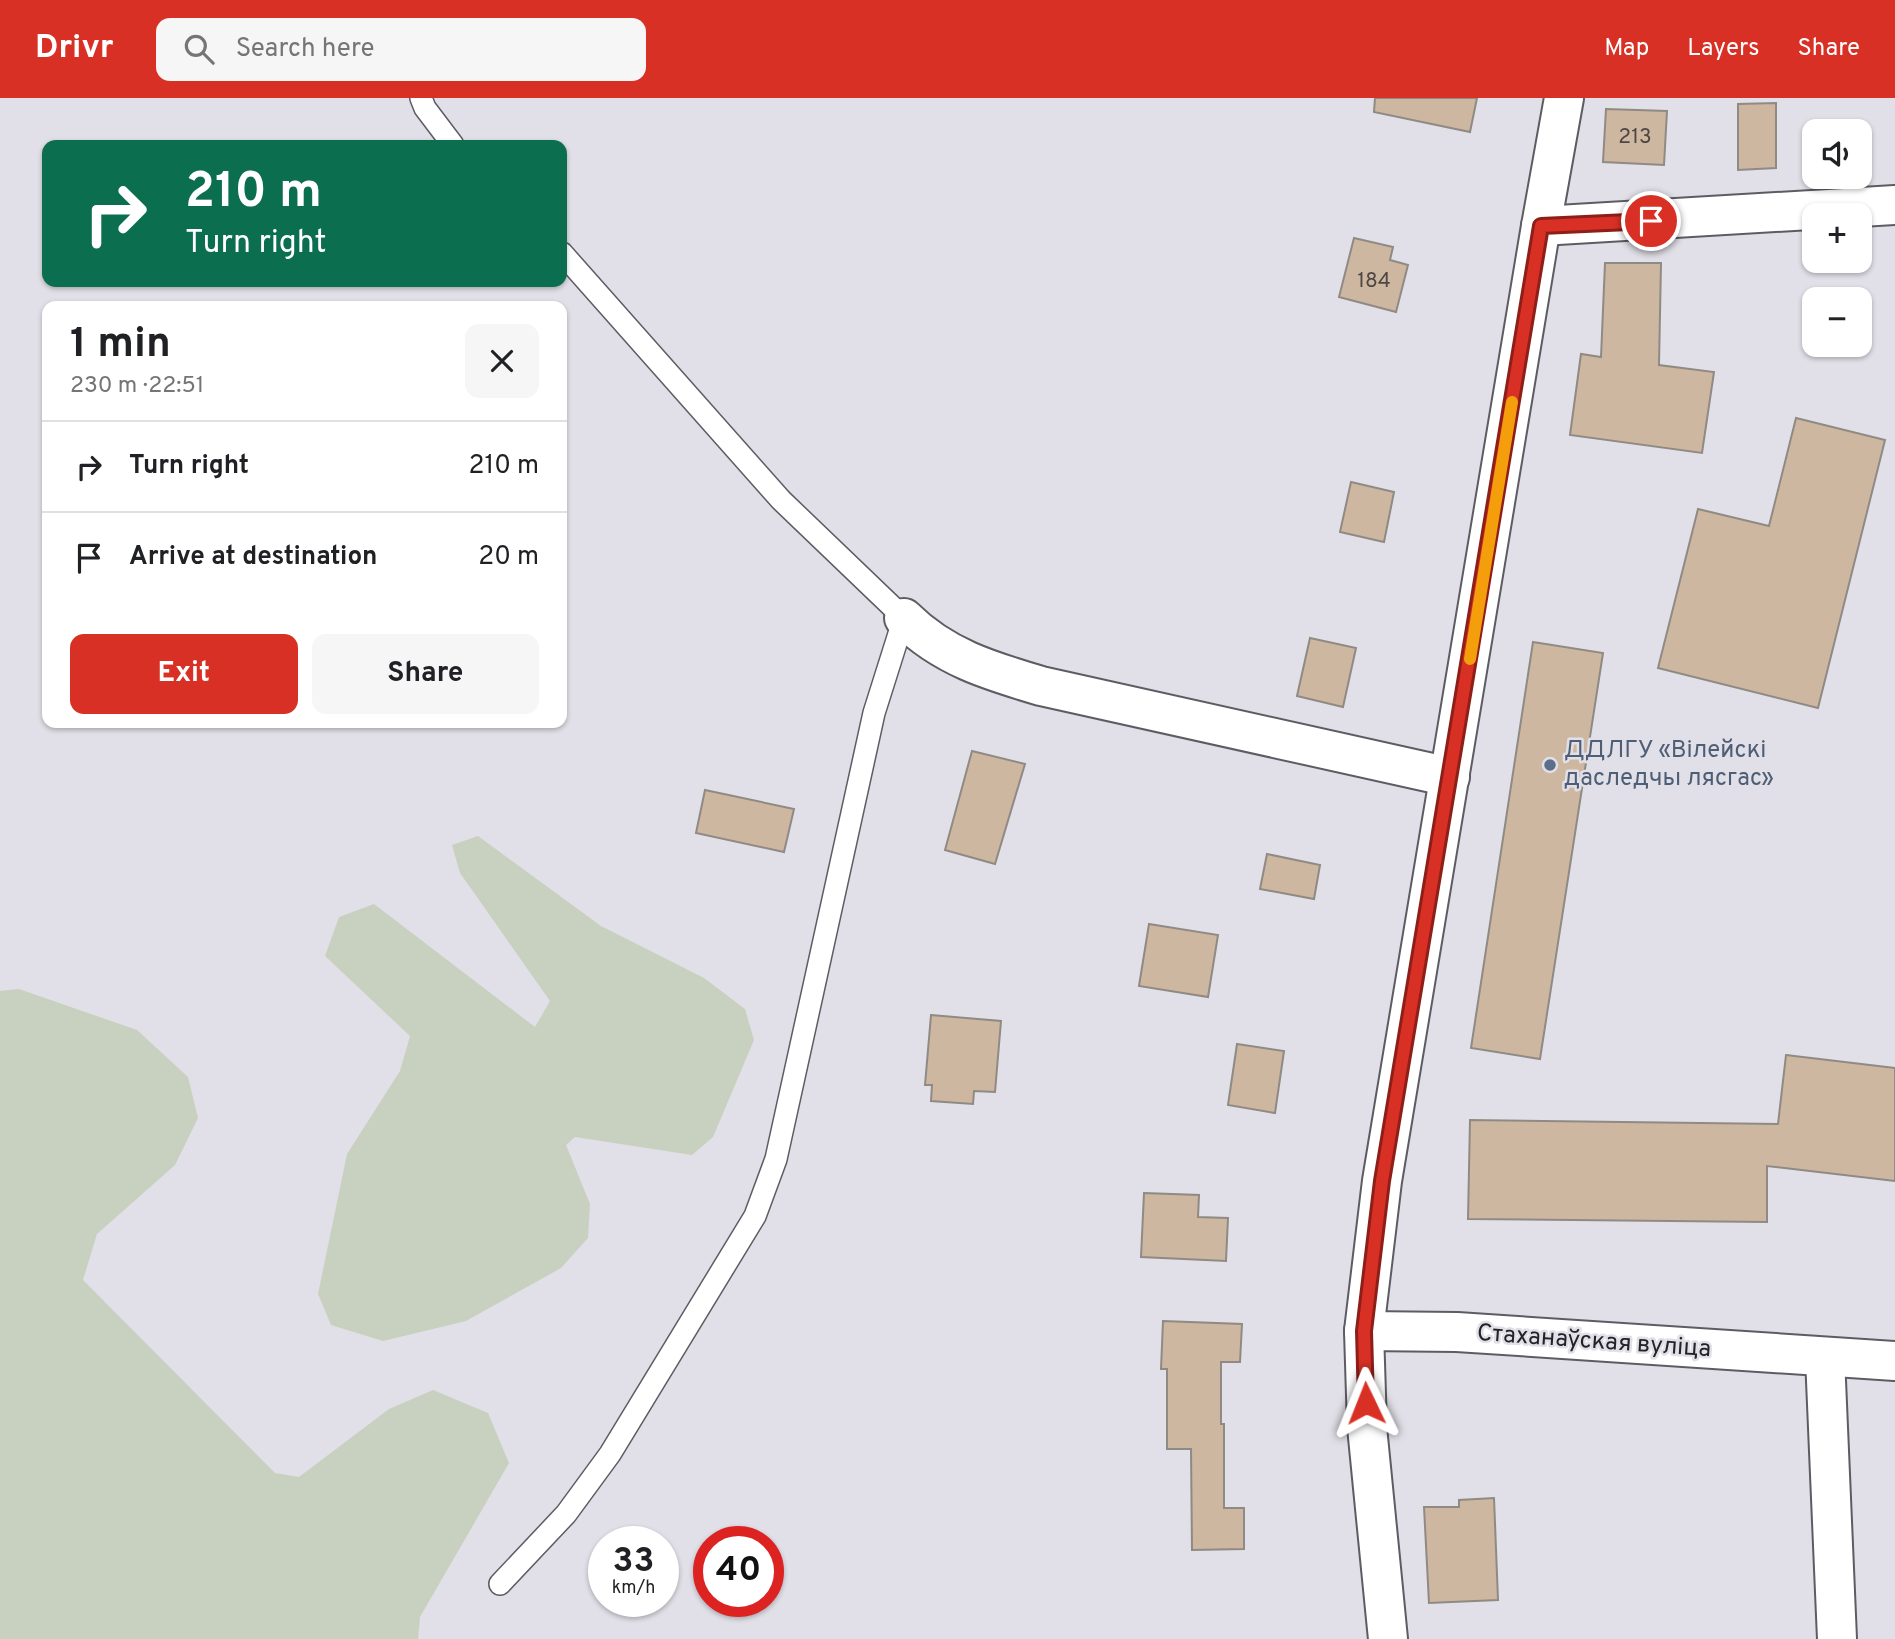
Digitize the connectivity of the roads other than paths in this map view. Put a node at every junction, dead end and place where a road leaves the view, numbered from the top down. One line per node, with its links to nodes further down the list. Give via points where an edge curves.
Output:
1 (421, 98): 3 (lane)
2 (1564, 98): 5 (street)
3 (449, 140)
4 (1895, 205): 5 (street)
5 (1541, 226): 8 (street)
6 (567, 259): 7 (lane, via 781,499)
7 (904, 618): 8 (street, via 943,649 987,670 1041,686); 12 (lane, via 873,713 776,1159 755,1216 610,1454 566,1514)
8 (1450, 777): 9 (street, via 1382,1181)
9 (1364, 1331): 10 (street, Стаханаўская вуліца, via 1457,1332); 13 (street, via 1367,1427)
10 (1825, 1357): 11 (street, Стаханаўская вуліца); 14 (street)
11 (1895, 1361)
12 (500, 1584)
13 (1388, 1639)
14 (1837, 1639)

